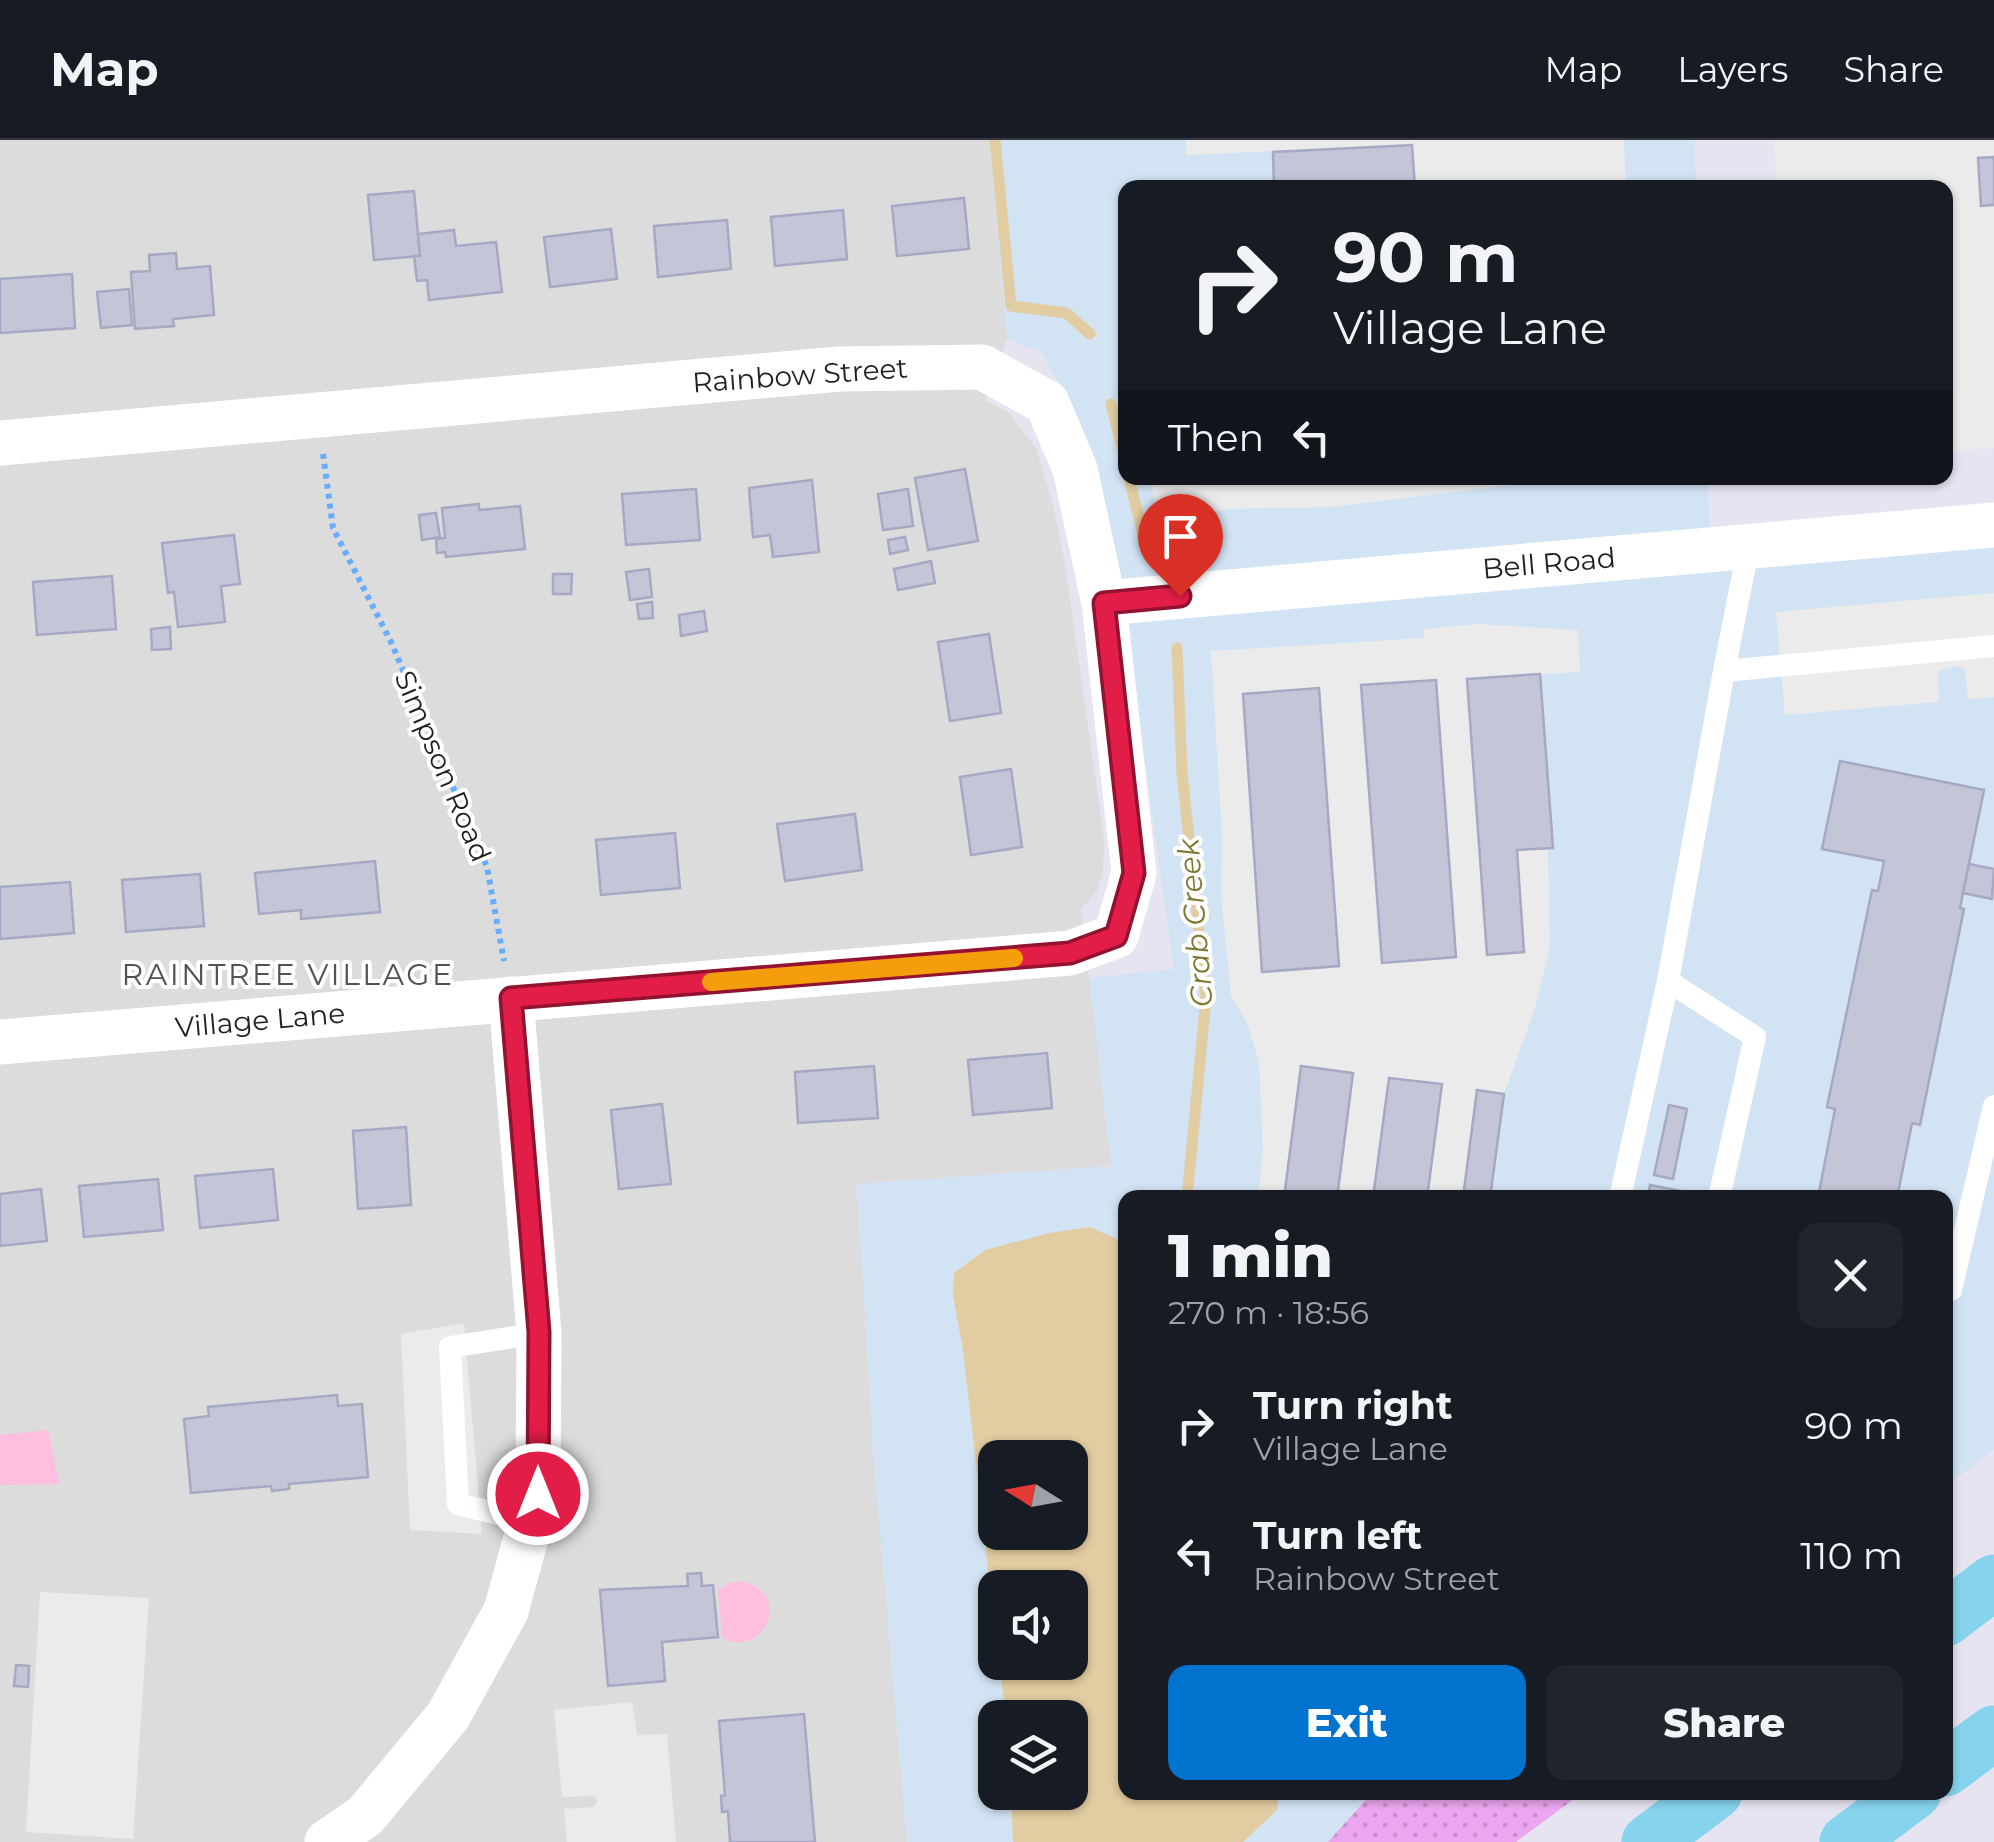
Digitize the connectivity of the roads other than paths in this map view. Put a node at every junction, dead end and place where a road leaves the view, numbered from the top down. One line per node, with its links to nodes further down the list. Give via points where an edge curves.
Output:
1 (0, 443): 4 (street, Rainbow Street, via 840,369 982,367 1047,402 1075,468)
2 (1994, 525): 3 (street, Bell Road)
3 (1749, 545): 4 (street, Bell Road); 6 (lane)
4 (1104, 603): 7 (street, Rainbow Street, via 1134,873)
5 (1994, 646): 6 (lane)
6 (1724, 671): 8 (lane)
7 (1116, 936): 9 (street, Village Lane, via 1070,953)
8 (1668, 982): 12 (lane); 13 (lane, via 1756,1036)
9 (511, 998): 10 (street, Village Lane); 15 (street)
10 (0, 1042)
11 (1994, 1106): 14 (lane)
12 (1622, 1190)
13 (1721, 1190)
14 (1953, 1281)
15 (539, 1332): 16 (street, via 538,1494); 16 (lane, via 450,1347 458,1504)
16 (530, 1522): 23 (street, via 506,1612 448,1716 365,1816)
17 (1994, 1582): 18 (highway)
18 (1953, 1613)
19 (1994, 1733): 20 (highway)
20 (1953, 1763)
21 (1704, 1800): 24 (highway)
22 (1903, 1800): 25 (highway)
23 (327, 1842)
24 (1649, 1842)
25 (1848, 1842)

